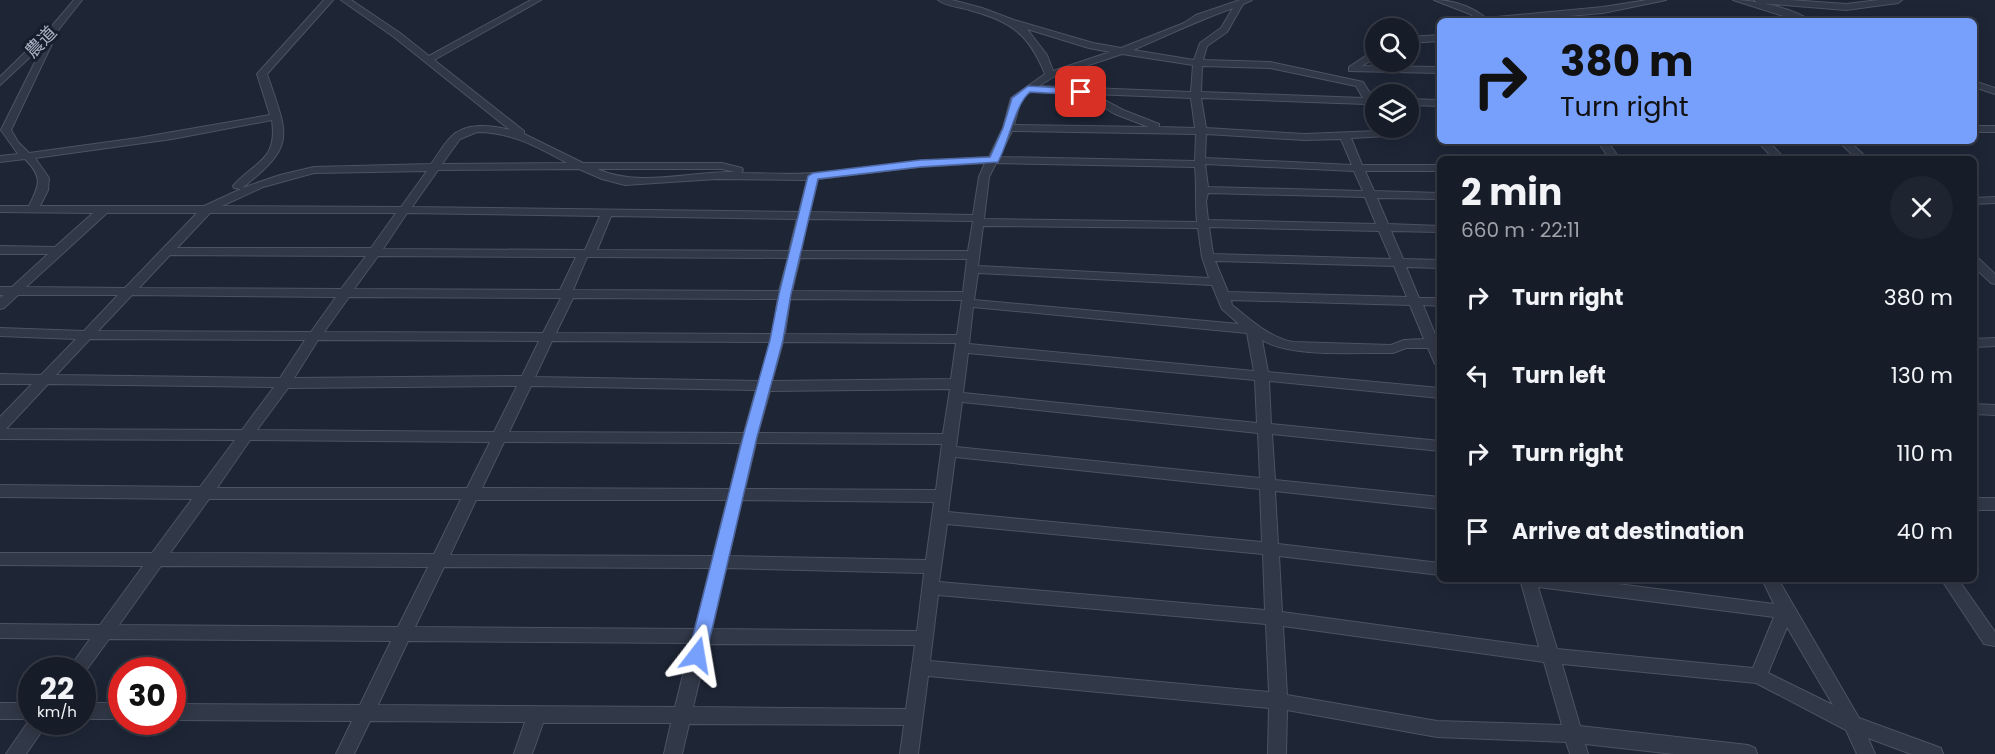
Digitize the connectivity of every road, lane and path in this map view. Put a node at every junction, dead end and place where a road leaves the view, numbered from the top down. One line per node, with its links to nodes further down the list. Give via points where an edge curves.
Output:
1 (78, 0): 16 (street, 農道)
2 (329, 0): 37 (street, via 262,74)
3 (345, 0): 20 (street)
4 (537, 0): 20 (street)
5 (942, 0): 15 (street)
6 (1438, 0): 12 (street)
7 (1662, 0): 13 (street)
8 (1737, 0): 14 (street)
9 (1758, 0): 10 (street, via 1834,7)
10 (1898, 0)
11 (1244, 2): 19 (street); 22 (street, via 1224,30 1203,45)
12 (1480, 18)
13 (1516, 18)
14 (1798, 18)
15 (1008, 21): 19 (street, via 1062,39); 25 (street, via 1033,39 1043,53)
16 (55, 28): 26 (street, 農道); 48 (street, via 43,60 6,130 10,142)
17 (1437, 38): 18 (street)
18 (1419, 39)
19 (1124, 50): 22 (street); 25 (street)
20 (428, 60): 44 (street)
21 (1365, 60): 23 (street)
22 (1198, 63): 27 (street, via 1270,65); 33 (street)
23 (1352, 69): 24 (street); 27 (street)
24 (1437, 70)
25 (1050, 75): 29 (street)
26 (0, 82)
27 (1360, 84): 30 (street)
28 (1977, 85): 31 (street)
29 (1028, 89): 32 (street); 38 (street, via 1017,98)
30 (1365, 91)
31 (1995, 91)
32 (1081, 92): 33 (street); 41 (street)
33 (1196, 95): 34 (street); 42 (street)
34 (1365, 101)
35 (1419, 102): 36 (street)
36 (1437, 103)
37 (274, 117): 48 (street, via 183,136); 68 (street, via 278,132 275,152 256,172)
38 (1008, 128): 41 (street); 52 (street)
39 (1977, 129): 40 (street)
40 (1995, 129)
41 (1169, 131): 42 (street)
42 (1201, 131): 45 (street, via 1264,136); 53 (street)
43 (1365, 134): 45 (street)
44 (523, 135): 54 (street, via 467,129 456,136); 55 (street)
45 (1345, 135): 56 (street)
46 (1765, 144): 49 (street)
47 (1846, 144): 50 (street)
48 (26, 156): 51 (street); 66 (street, via 44,177)
49 (1777, 156)
50 (1860, 156)
51 (0, 159)
52 (994, 160): 53 (street); 59 (street); 72 (street, via 984,177)
53 (1200, 163): 56 (street); 60 (street)
54 (436, 166): 55 (street); 68 (street, via 314,171 276,177); 69 (street)
55 (582, 166): 58 (street, via 722,166); 58 (street, via 625,182)
56 (1357, 168): 57 (street); 61 (street)
57 (1437, 168)
58 (772, 176): 59 (street)
59 (813, 176): 71 (street)
60 (1203, 190): 61 (street); 73 (street, via 1200,201)
61 (1368, 194): 62 (street); 74 (street)
62 (1437, 196)
63 (1995, 200): 64 (street)
64 (1977, 201)
65 (0, 209): 66 (street)
66 (33, 209): 67 (street)
67 (104, 209): 68 (street); 77 (street)
68 (206, 210): 69 (street); 78 (street)
69 (406, 210): 70 (street); 79 (street)
70 (607, 213): 71 (street); 80 (street)
71 (804, 215): 72 (street); 81 (street)
72 (978, 220): 73 (street); 84 (street)
73 (1204, 224): 74 (street); 82 (street)
74 (1382, 228): 75 (street); 83 (street)
75 (1437, 229)
76 (0, 250): 77 (street)
77 (59, 251): 90 (street)
78 (166, 251): 79 (street); 91 (street)
79 (376, 252): 80 (street); 92 (street)
80 (586, 254): 81 (street); 93 (street)
81 (795, 254): 84 (street); 94 (street)
82 (1208, 257): 83 (street); 88 (street)
83 (1397, 261): 85 (street); 97 (street)
84 (974, 262): 88 (street); 96 (street)
85 (1437, 264)
86 (1977, 264): 87 (street)
87 (1995, 280)
88 (1216, 282): 95 (street)
89 (0, 291): 90 (street)
90 (15, 291): 91 (street); 99 (street)
91 (128, 292): 92 (street); 102 (street)
92 (346, 292): 93 (street); 103 (street)
93 (567, 293): 94 (street); 104 (street)
94 (785, 294): 96 (street); 105 (street)
95 (1224, 296): 97 (street); 100 (street, via 1226,306)
96 (968, 300): 100 (street); 109 (street)
97 (1416, 301): 98 (street); 107 (street)
98 (1437, 302)
99 (0, 305)
100 (1253, 329): 107 (street, via 1277,343 1293,346 1393,349 1404,344); 110 (street)
101 (0, 332): 102 (street)
102 (88, 335): 103 (street); 112 (street)
103 (315, 335): 104 (street); 114 (street)
104 (548, 337): 105 (street); 113 (street)
105 (777, 340): 109 (street); 115 (street)
106 (1995, 342): 108 (street)
107 (1437, 343)
108 (1977, 343)
109 (962, 344): 110 (street); 116 (street)
110 (1262, 376): 117 (street); 121 (street)
111 (0, 379): 112 (street)
112 (45, 379): 114 (street); 120 (street)
113 (526, 381): 114 (street); 115 (street); 124 (street)
114 (284, 383): 123 (street)
115 (764, 386): 116 (street); 125 (street)
116 (956, 391): 121 (street); 126 (street)
117 (1437, 393)
118 (1977, 410): 119 (street)
119 (1995, 410)
120 (0, 426)
121 (1264, 429): 127 (street); 128 (street)
122 (0, 434): 123 (street)
123 (247, 435): 124 (street); 131 (street)
124 (500, 436): 125 (street); 130 (street)
125 (750, 437): 126 (street); 132 (street)
126 (950, 445): 128 (street); 133 (street)
127 (1437, 446)
128 (1268, 484): 134 (street); 138 (street)
129 (0, 491): 131 (street)
130 (472, 492): 131 (street); 132 (street); 141 (street)
131 (204, 494): 140 (street)
132 (736, 494): 133 (street); 142 (street)
133 (943, 496): 137 (street)
134 (1437, 503)
135 (1977, 504): 136 (street)
136 (1995, 504)
137 (940, 517): 138 (street); 143 (street)
138 (1271, 549): 144 (street); 151 (street)
139 (0, 559): 140 (street)
140 (156, 560): 141 (street); 153 (street)
141 (439, 561): 142 (street); 154 (street)
142 (720, 562): 143 (street); 155 (street)
143 (933, 567): 149 (street)
144 (1437, 569)
145 (1529, 582): 158 (street)
146 (1551, 582): 150 (street)
147 (1771, 582): 150 (street)
148 (1951, 582): 157 (street)
149 (932, 588): 151 (street); 156 (street)
150 (1785, 612): 161 (street); 170 (street)
151 (1274, 618): 158 (street); 162 (street)
152 (0, 631): 153 (street)
153 (105, 632): 154 (street); 159 (street)
154 (404, 634): 155 (street); 166 (street)
155 (702, 636): 156 (street); 168 (street)
156 (924, 638): 160 (street)
157 (1993, 641)
158 (1551, 656): 161 (street); 171 (street)
159 (87, 657)
160 (921, 668): 162 (street); 169 (street)
161 (1758, 676): 170 (street)
162 (1278, 701): 171 (street, via 1437,729); 178 (street)
163 (0, 711): 164 (street)
164 (18, 711)
165 (186, 712): 166 (street)
166 (366, 712): 167 (street); 174 (street)
167 (537, 713): 168 (street); 175 (street)
168 (682, 714): 169 (street); 176 (street)
169 (914, 717): 177 (street)
170 (1854, 725): 181 (street); 182 (street)
171 (1573, 734): 179 (street); 180 (street)
172 (29, 735): 173 (street)
173 (15, 754)
174 (345, 754)
175 (523, 754)
176 (673, 754)
177 (909, 754)
178 (1277, 754)
179 (1579, 754)
180 (1748, 754)
181 (1866, 754)
182 (1934, 754)

